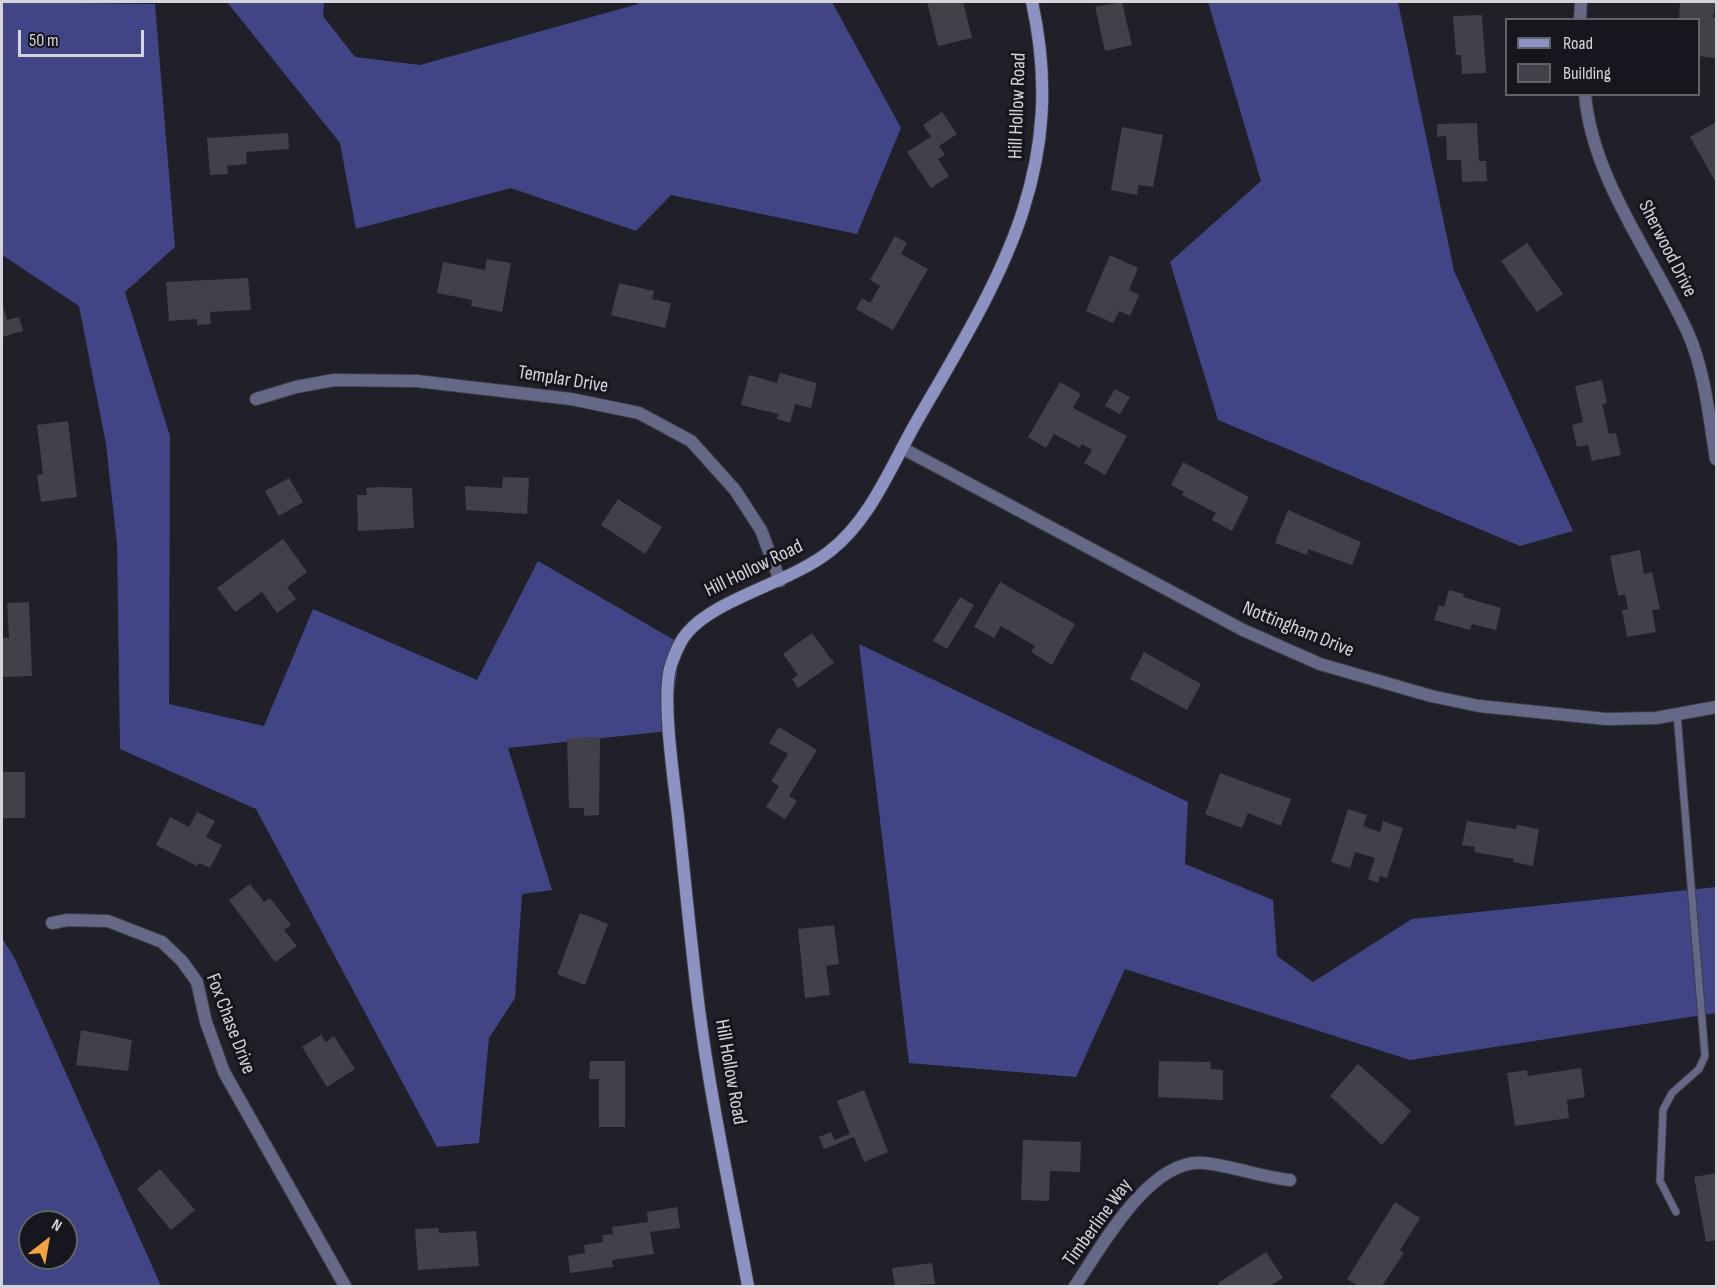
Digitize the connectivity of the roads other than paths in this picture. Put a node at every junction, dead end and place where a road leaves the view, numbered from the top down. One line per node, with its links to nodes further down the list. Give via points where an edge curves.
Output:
1 (1032, 2): 6 (street, Hill Hollow Road, via 1040,49 1042,109 1038,162 1026,207 1002,270)
2 (1581, 2): 3 (street)
3 (1580, 18)
4 (1585, 96): 7 (street, Sherwood Drive, via 1593,139 1613,186 1689,334)
5 (256, 399): 8 (street, Templar Drive, via 334,380 417,381 571,399 639,413 691,441 735,490 761,530)
6 (902, 448): 8 (street, Hill Hollow Road, via 852,530 832,550); 10 (street, Nottingham Drive, via 1243,630 1320,664 1479,706 1606,719)
7 (1716, 459)
8 (780, 581): 15 (street, Hill Hollow Road, via 706,615 679,644 669,670 673,777 699,1012)
9 (1716, 707): 10 (street, Nottingham Drive)
10 (1677, 714): 13 (lane, via 1705,1056 1699,1069 1672,1093 1663,1110 1660,1181)
11 (52, 923): 14 (street, Fox Chase Drive, via 108,921 162,942 182,961 196,982 224,1072)
12 (1290, 1180): 16 (street, Timberline Way, via 1202,1163 1169,1170 1144,1190)
13 (1676, 1212)
14 (345, 1287)
15 (748, 1287)
16 (1075, 1287)

